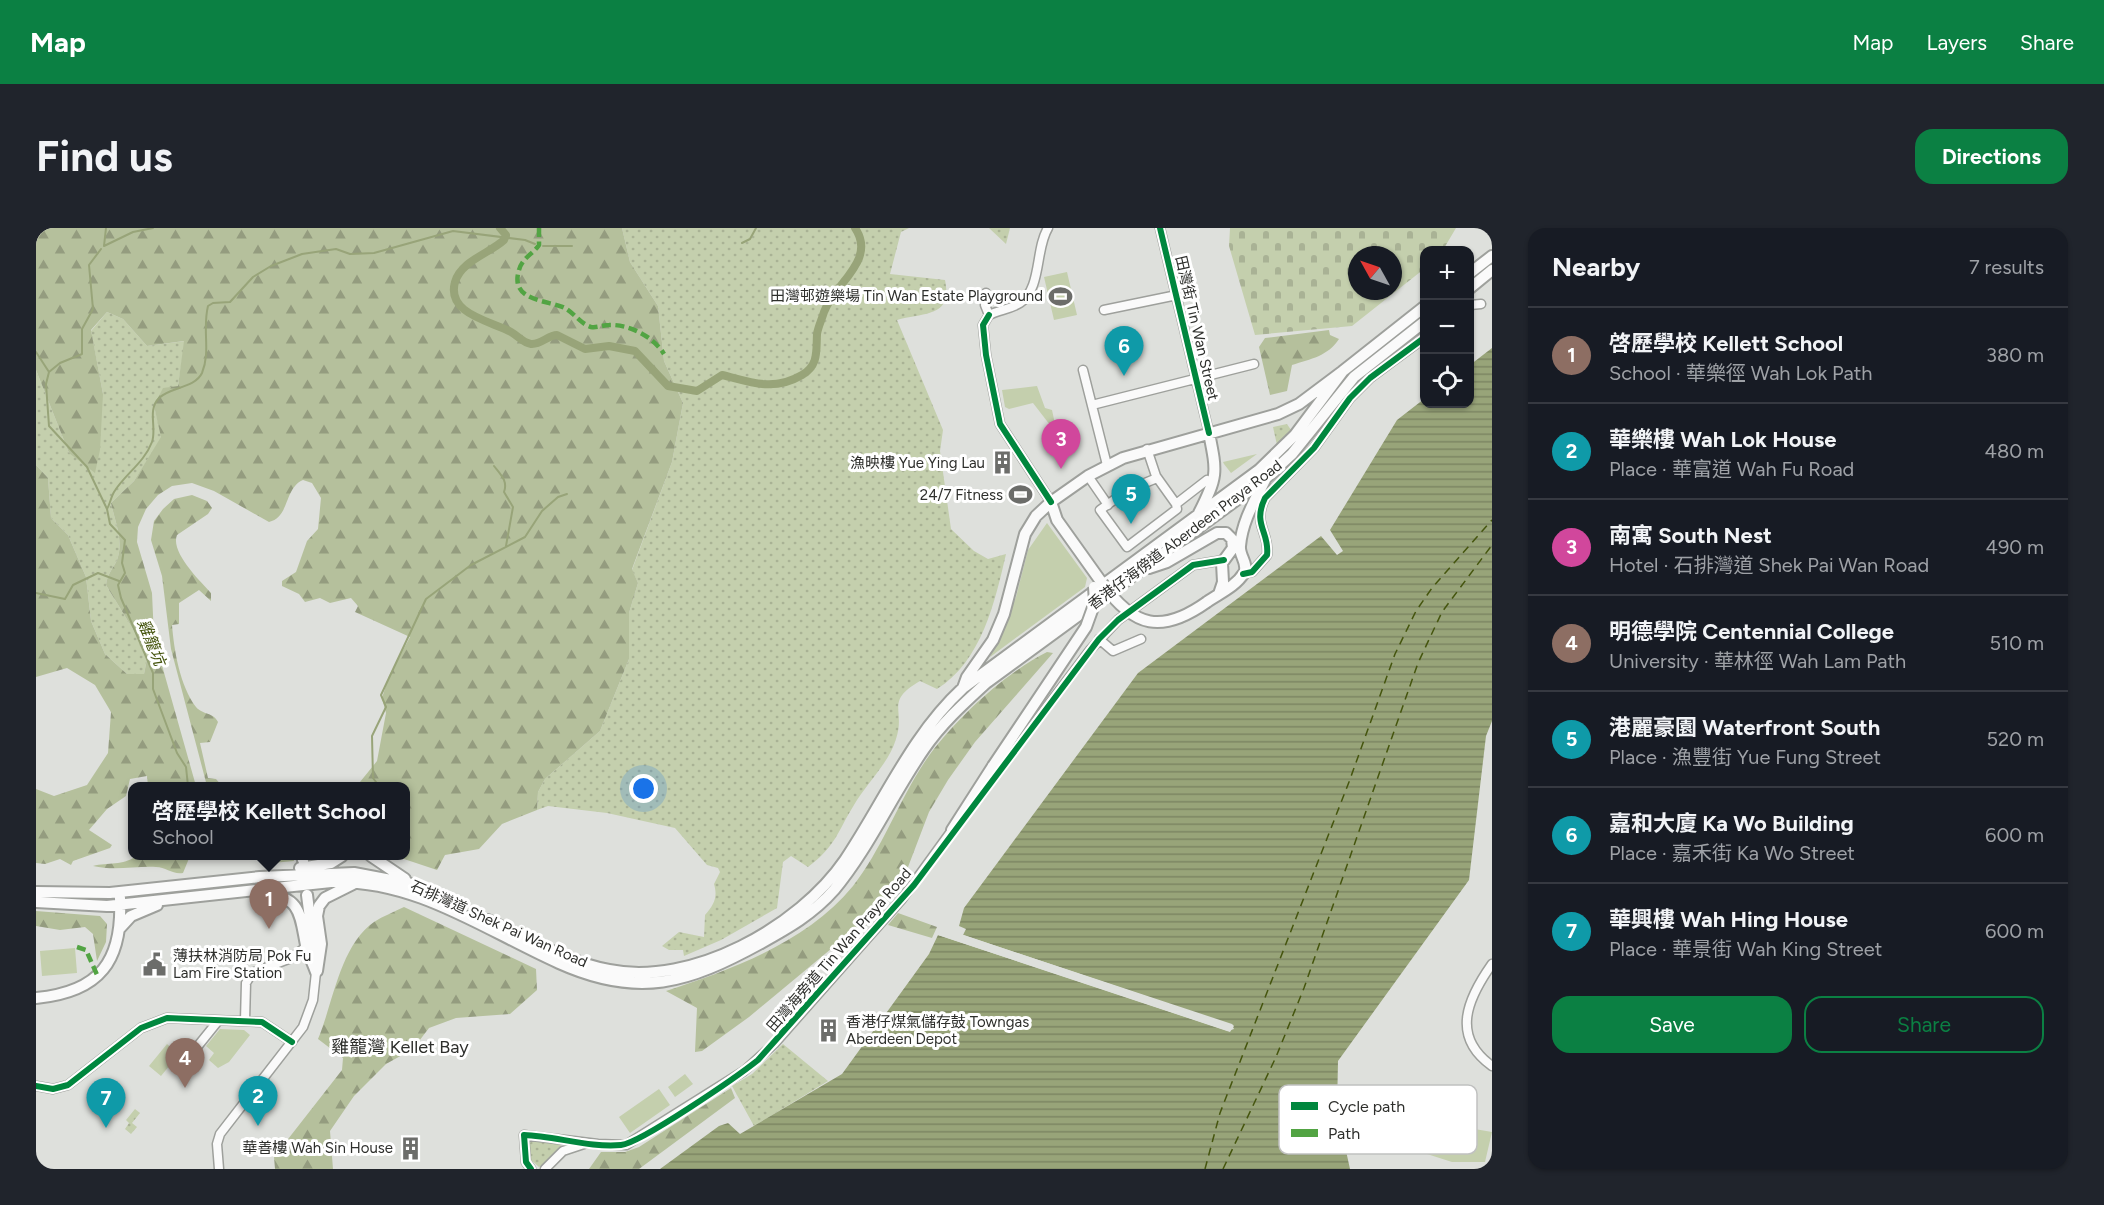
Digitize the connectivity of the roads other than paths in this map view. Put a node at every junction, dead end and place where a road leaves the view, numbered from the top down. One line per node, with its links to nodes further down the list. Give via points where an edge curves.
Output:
1 (1048, 228): 13 (street, via 1027,296 1015,306)
2 (1160, 228): 8 (street, 田灣街 Tin Wan Street)
3 (1492, 256): 4 (main road)
4 (1474, 270)
5 (1492, 270): 6 (main road)
6 (1474, 285)
7 (986, 293): 13 (street)
8 (1177, 295): 11 (street); 19 (street, 田灣街 Tin Wan Street)
9 (1481, 304): 10 (street)
10 (1474, 305)
11 (1104, 310)
12 (1420, 311): 18 (main road, 香港仔海傍道 Aberdeen Praya Road)
13 (989, 315): 28 (street, via 983,325 999,424)
14 (1420, 326): 26 (main road, 香港仔海傍道 Aberdeen Praya Road, via 1354,377 1292,454)
15 (1420, 342): 32 (street, via 1370,378 1350,398 1314,448 1264,498 1259,521 1268,552 1257,566)
16 (1254, 364): 19 (street)
17 (1083, 370): 20 (street)
18 (1343, 371): 21 (main road, 石排灣道 Shek Pai Wan Road, via 1299,404 1278,414); 31 (main road, 香港仔海傍道 Aberdeen Praya Road, via 1272,459)
19 (1196, 378): 20 (street); 21 (street, 田灣街 Tin Wan Street)
20 (1092, 405): 23 (street)
21 (1209, 433): 22 (main road, 石排灣道 Shek Pai Wan Road); 31 (main road, via 1216,475)
22 (1147, 449): 23 (main road, 石排灣道 Shek Pai Wan Road); 25 (street)
23 (1107, 465): 24 (main road, 石排灣道 Shek Pai Wan Road)
24 (1088, 476): 28 (main road, 石排灣道 Shek Pai Wan Road); 30 (street)
25 (1157, 478): 29 (street); 30 (street, via 1128,490)
26 (1265, 479): 32 (main road, via 1246,519); 34 (main road, 香港仔海傍道 Aberdeen Praya Road)
27 (1207, 480): 29 (street)
28 (1051, 502): 33 (main road, via 1057,520); 37 (main road, 石排灣道 Shek Pai Wan Road, via 1025,534 1004,614)
29 (1176, 504): 30 (street, via 1177,509 1127,547)
30 (1104, 508)
31 (1199, 513): 37 (main road, 香港仔海傍道 Aberdeen Praya Road)
32 (1233, 566): 33 (main road, bridge, via 1232,586 1208,602 1178,620 1145,622 1125,611); 34 (main road, via 1232,540 1226,533 1219,533 1167,562); 35 (street, 田灣海旁道 Tin Wan Praya Road, via 1211,561 1193,565)
33 (1091, 568): 39 (main road, bridge, via 1095,602 1086,627)
34 (1143, 570): 38 (main road, 香港仔海傍道 Aberdeen Praya Road, via 986,683)
35 (1099, 639): 36 (street, via 1113,651); 39 (street, 田灣海旁道 Tin Wan Praya Road)
36 (1141, 639)
37 (963, 688): 44 (main road, 石排灣道 Shek Pai Wan Road, via 916,743 851,851 816,895 773,928 695,965 648,974 597,967)
38 (957, 709): 43 (main road, 石排灣道 Shek Pai Wan Road, via 925,747 852,866 825,901 796,924 688,978 645,983 594,976 558,963 437,903 398,890)
39 (952, 830): 63 (street, 田灣海旁道 Tin Wan Praya Road, via 914,885 758,1060 633,1141 618,1146)
40 (335, 860): 42 (main road)
41 (378, 860): 44 (main road)
42 (260, 877): 44 (main road, 石排灣道 Shek Pai Wan Road, via 354,873); 47 (main road, 石排灣道 Shek Pai Wan Road)
43 (354, 883): 45 (main road, 石排灣道 Shek Pai Wan Road); 55 (main road, via 325,898 320,906 317,916 321,944)
44 (412, 884)
45 (252, 891): 50 (main road, 石排灣道 Shek Pai Wan Road); 53 (main road, via 291,901 299,911)
46 (36, 892): 47 (main road, 石排灣道 Shek Pai Wan Road)
47 (120, 892): 51 (main road)
48 (307, 895): 55 (main road)
49 (36, 902): 51 (main road)
50 (164, 902): 51 (main road); 52 (main road, via 135,914)
51 (121, 905): 52 (main road)
52 (120, 928): 56 (main road, via 114,954 98,976 78,990)
53 (306, 947): 55 (main road); 57 (street, via 291,958 252,973 246,983)
54 (1492, 964): 61 (street, via 1473,993 1467,1020 1474,1048)
55 (316, 972): 59 (street, via 311,1009)
56 (36, 998)
57 (244, 1021): 58 (street); 59 (street, via 269,1025)
58 (218, 1022): 60 (street); 62 (street, via 167,1018 153,1021 68,1085 53,1089)
59 (292, 1042): 64 (street, via 222,1129 217,1144)
60 (193, 1052)
61 (1492, 1066)
62 (36, 1086)
63 (591, 1144): 65 (street, 田灣海旁道 Tin Wan Praya Road, via 524,1135 526,1162); 66 (street, 田灣海旁道 Tin Wan Praya Road, via 563,1150)
64 (219, 1169)
65 (531, 1169)
66 (545, 1169)

